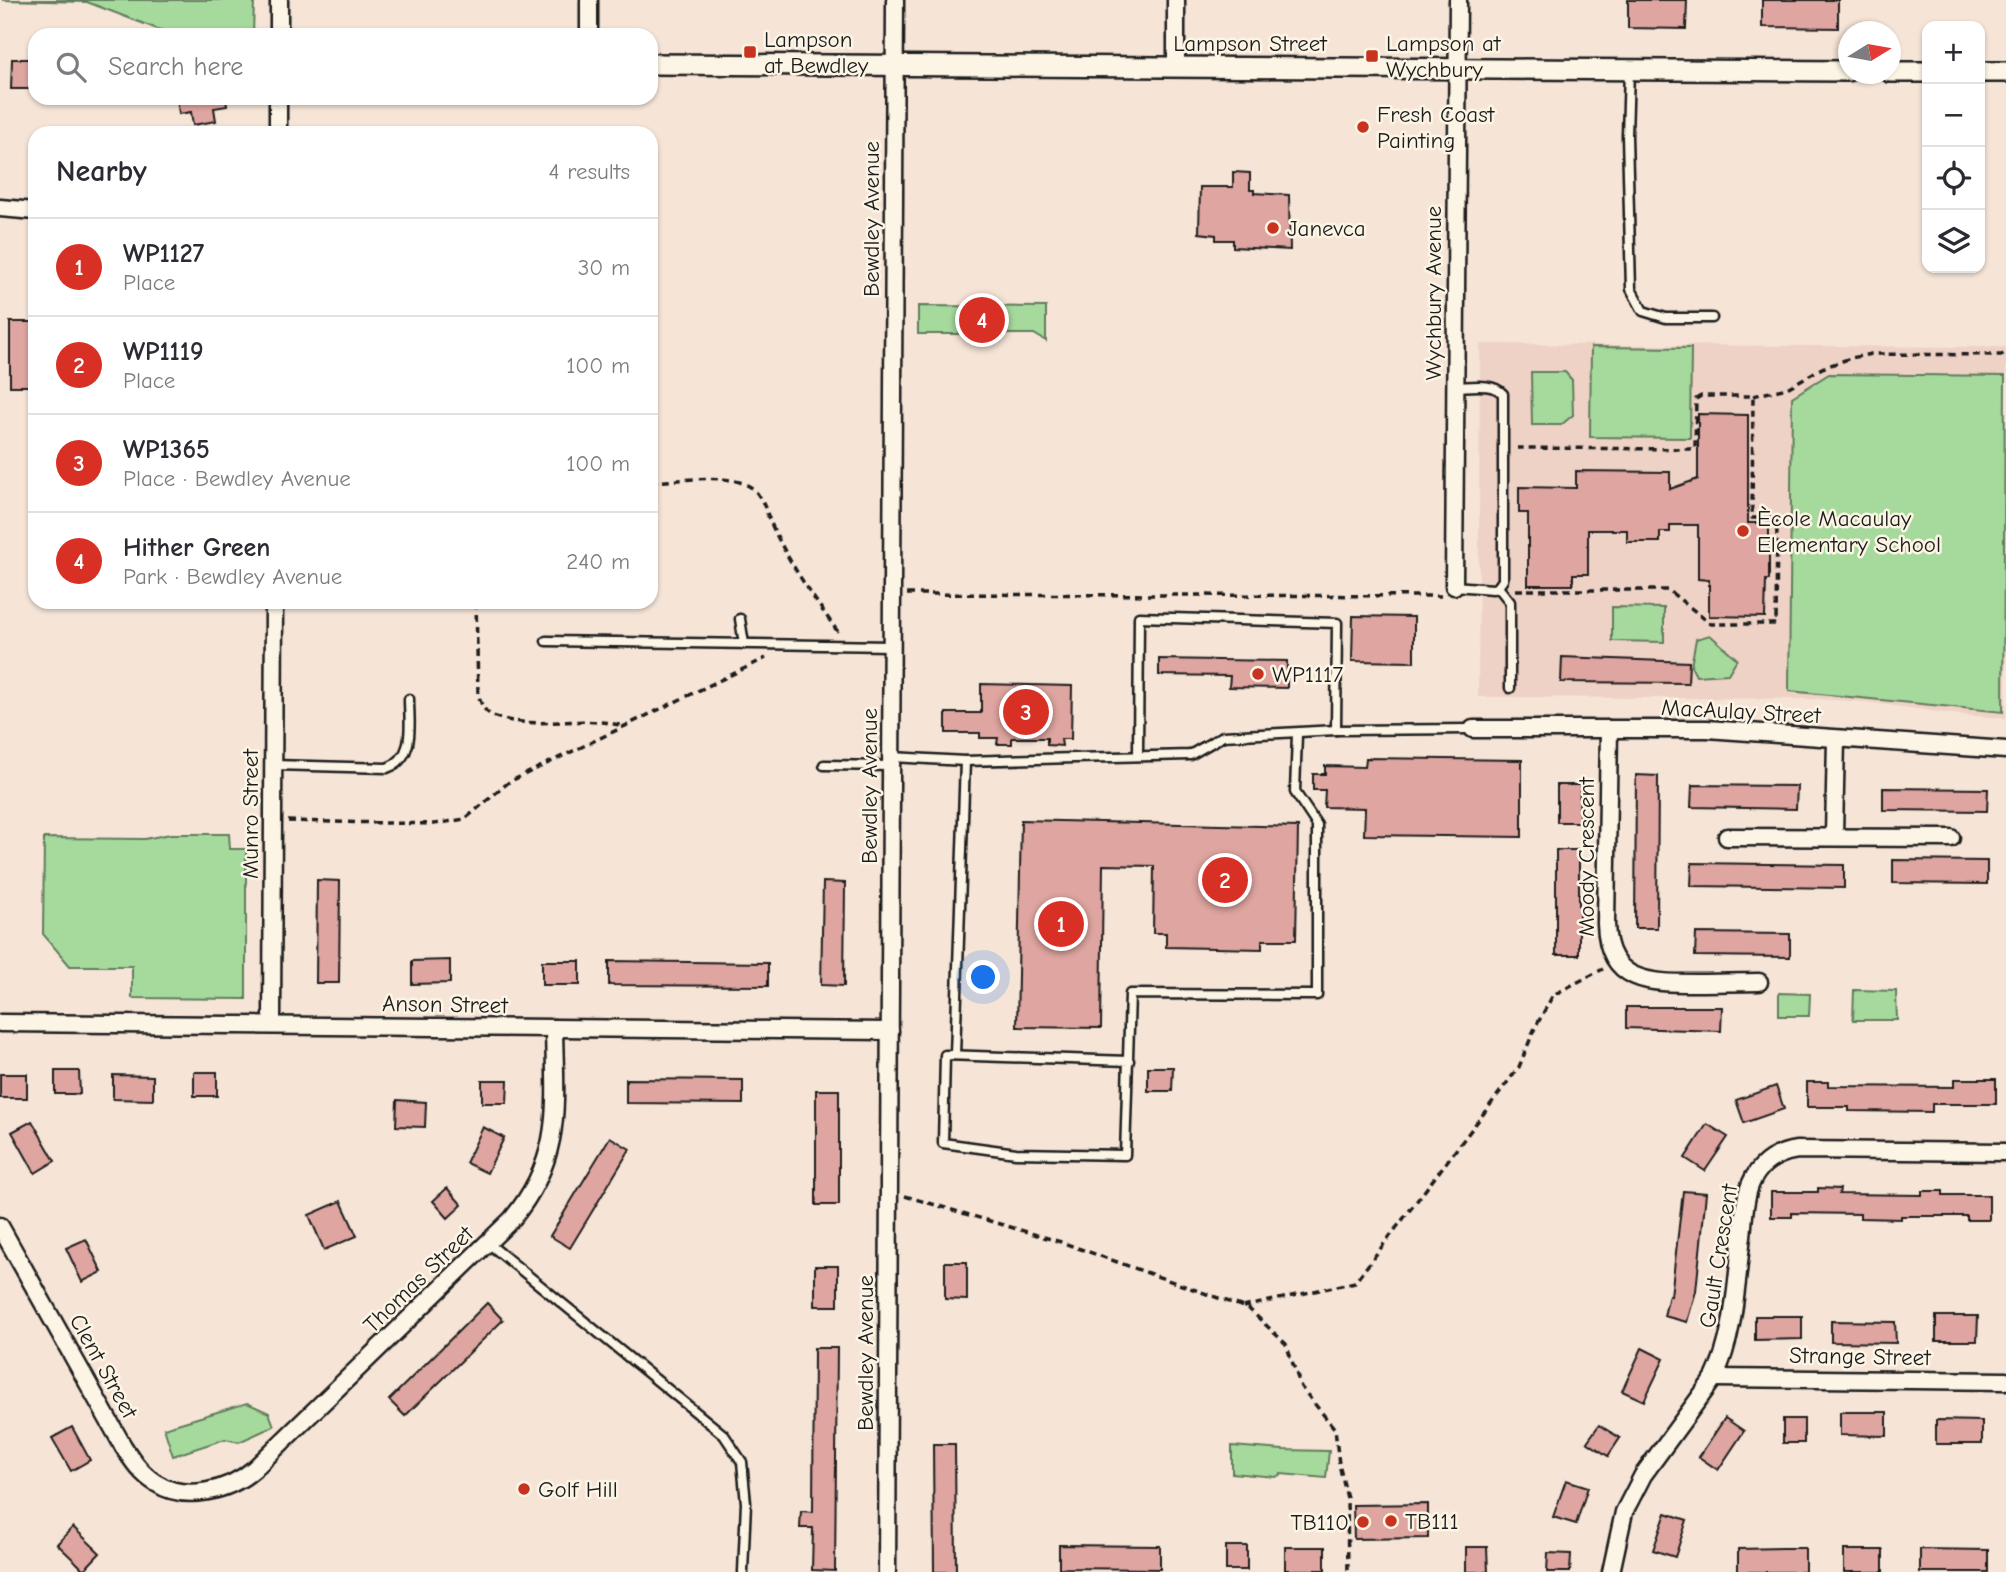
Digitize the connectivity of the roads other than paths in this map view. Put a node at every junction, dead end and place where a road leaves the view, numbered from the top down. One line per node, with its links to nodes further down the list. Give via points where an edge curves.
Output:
1 (279, 0): 6 (street)
2 (589, 0): 7 (street)
3 (895, 0): 9 (street, Bewdley Avenue)
4 (1177, 0): 10 (street)
5 (1458, 0): 11 (street, Wychbury Avenue)
6 (279, 28)
7 (589, 28)
8 (658, 64): 9 (street, Lampson Street)
9 (895, 65): 10 (street, Lampson Street); 30 (street, Bewdley Avenue)
10 (1176, 67): 11 (street, Lampson Street)
11 (1457, 69): 12 (street, Lampson Street); 23 (street, Wychbury Avenue)
12 (1629, 70): 13 (street, Lampson Street); 22 (lane, via 1631,289 1643,311 1666,318)
13 (1838, 71)
14 (1901, 72): 15 (street)
15 (1922, 72)
16 (1985, 72): 17 (street)
17 (2006, 72)
18 (278, 105): 19 (street)
19 (278, 126)
20 (0, 208): 21 (street)
21 (28, 210)
22 (1712, 318)
23 (1455, 387): 24 (street, Wychbury Avenue); 25 (lane, via 1492,387 1503,394 1503,580)
24 (1454, 586): 25 (lane)
25 (1498, 587): 31 (lane, via 1510,602)
26 (274, 609): 42 (street, Munro Street)
27 (740, 619): 29 (lane)
28 (546, 641): 29 (lane)
29 (744, 644): 30 (lane)
30 (892, 646): 41 (street, Bewdley Avenue)
31 (1510, 688)
32 (409, 699): 42 (lane, via 408,748 393,766)
33 (1609, 729): 35 (street, MacAulay Street); 37 (street, MacAulay Street, via 1707,729); 47 (street, Moody Crescent, via 1606,924 1608,944 1617,962 1633,976 1653,983)
34 (1336, 730): 35 (lane); 36 (lane); 39 (lane, via 1338,623 1139,617)
35 (1473, 730)
36 (1297, 734): 39 (lane, via 1223,736 1190,755); 53 (lane, via 1295,792 1317,825 1317,995 1130,994)
37 (1836, 739): 38 (street, MacAulay Street); 44 (street)
38 (2006, 750)
39 (1138, 755): 40 (lane)
40 (965, 761): 41 (lane); 52 (lane)
41 (892, 762): 43 (lane); 51 (street, Bewdley Avenue)
42 (273, 765): 49 (street, Munro Street)
43 (824, 765)
44 (1834, 836): 45 (street); 46 (street)
45 (1727, 837)
46 (1951, 838)
47 (1759, 982)
48 (0, 1023): 49 (street, Anson Street)
49 (272, 1025): 50 (street, Anson Street)
50 (554, 1028): 51 (street, Anson Street); 56 (street, Thomas Street, via 555,1119 549,1154 524,1205)
51 (890, 1031): 61 (street, Bewdley Avenue)
52 (955, 1055): 53 (lane); 53 (lane, via 945,1055 943,1143 1016,1153 1125,1155)
53 (1129, 1060)
54 (2006, 1152): 57 (street, Gault Crescent, via 1809,1149 1786,1152 1766,1162 1748,1192 1730,1332)
55 (0, 1226): 59 (street, Clent Street, via 130,1457 158,1485)
56 (488, 1243): 59 (street, Thomas Street, via 246,1476); 60 (lane, via 724,1435 742,1462 746,1503)
57 (1714, 1378): 58 (street, Strange Street); 62 (street, Gault Crescent, via 1624,1511)
58 (2006, 1381)
59 (199, 1492)
60 (743, 1572)
61 (887, 1572)
62 (1611, 1572)

